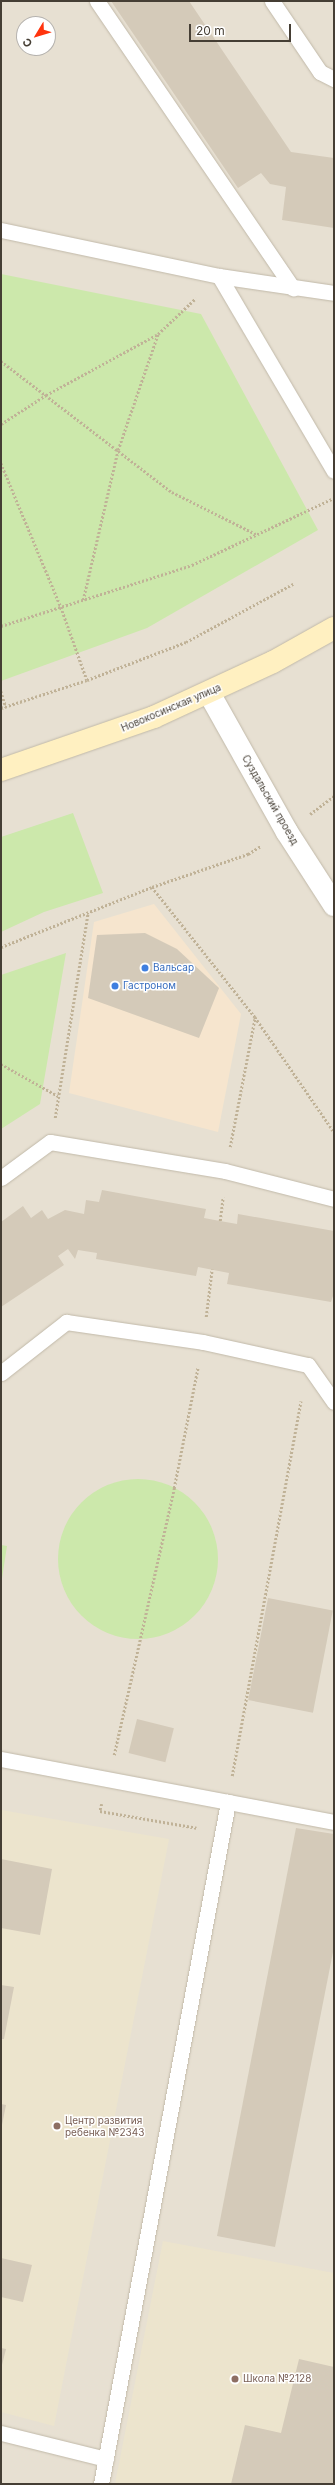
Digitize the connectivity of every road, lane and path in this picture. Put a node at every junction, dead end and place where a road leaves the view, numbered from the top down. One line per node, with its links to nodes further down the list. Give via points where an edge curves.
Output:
1 (97, 1): 6 (lane)
2 (272, 1): 3 (lane, via 320,72)
3 (334, 79)
4 (1, 230): 5 (lane)
5 (219, 276): 6 (lane); 8 (path); 14 (lane)
6 (293, 288): 7 (lane)
7 (334, 294)
8 (158, 334): 10 (path); 12 (path)
9 (1, 361): 10 (path)
10 (46, 395): 11 (path); 12 (path)
11 (1, 424)
12 (118, 450): 16 (path, via 172,492); 18 (path)
13 (1, 463): 19 (path)
14 (334, 471)
15 (334, 497): 16 (path)
16 (256, 534): 18 (path, via 192,565)
17 (293, 584): 22 (path, via 186,642)
18 (83, 600): 19 (path)
19 (61, 607): 20 (path); 22 (path)
20 (1, 626)
21 (334, 628): 24 (street, Новокосинская улица)
22 (87, 680): 25 (path)
23 (1, 691): 25 (path)
24 (209, 693): 27 (street, Новокосинская улица, via 154,717); 30 (street, Суздальский проезд, via 287,832)
25 (6, 707): 26 (path)
26 (1, 708)
27 (1, 770)
28 (248, 854): 29 (path)
29 (152, 888): 31 (path); 33 (path)
30 (334, 905)
31 (88, 913): 32 (path); 35 (path)
32 (1, 947)
33 (255, 1017): 36 (path); 38 (path)
34 (1, 1064): 35 (path)
35 (58, 1096): 37 (path)
36 (334, 1132)
37 (50, 1142): 38 (lane); 39 (lane)
38 (225, 1171): 40 (lane); 41 (path)
39 (1, 1178)
40 (334, 1199)
41 (220, 1221)
42 (212, 1270): 43 (path)
43 (202, 1342): 44 (lane); 45 (lane, via 66,1322); 48 (path, via 174,1488)
44 (308, 1365): 46 (lane); 49 (path)
45 (1, 1373)
46 (334, 1402)
47 (1, 1759): 48 (lane)
48 (108, 1780): 49 (lane); 51 (path, via 100,1811)
49 (228, 1802): 50 (lane); 51 (lane)
50 (334, 1822)
51 (222, 1833): 53 (lane)
52 (1, 2433): 53 (lane)
53 (106, 2459): 54 (lane)
54 (101, 2484)

